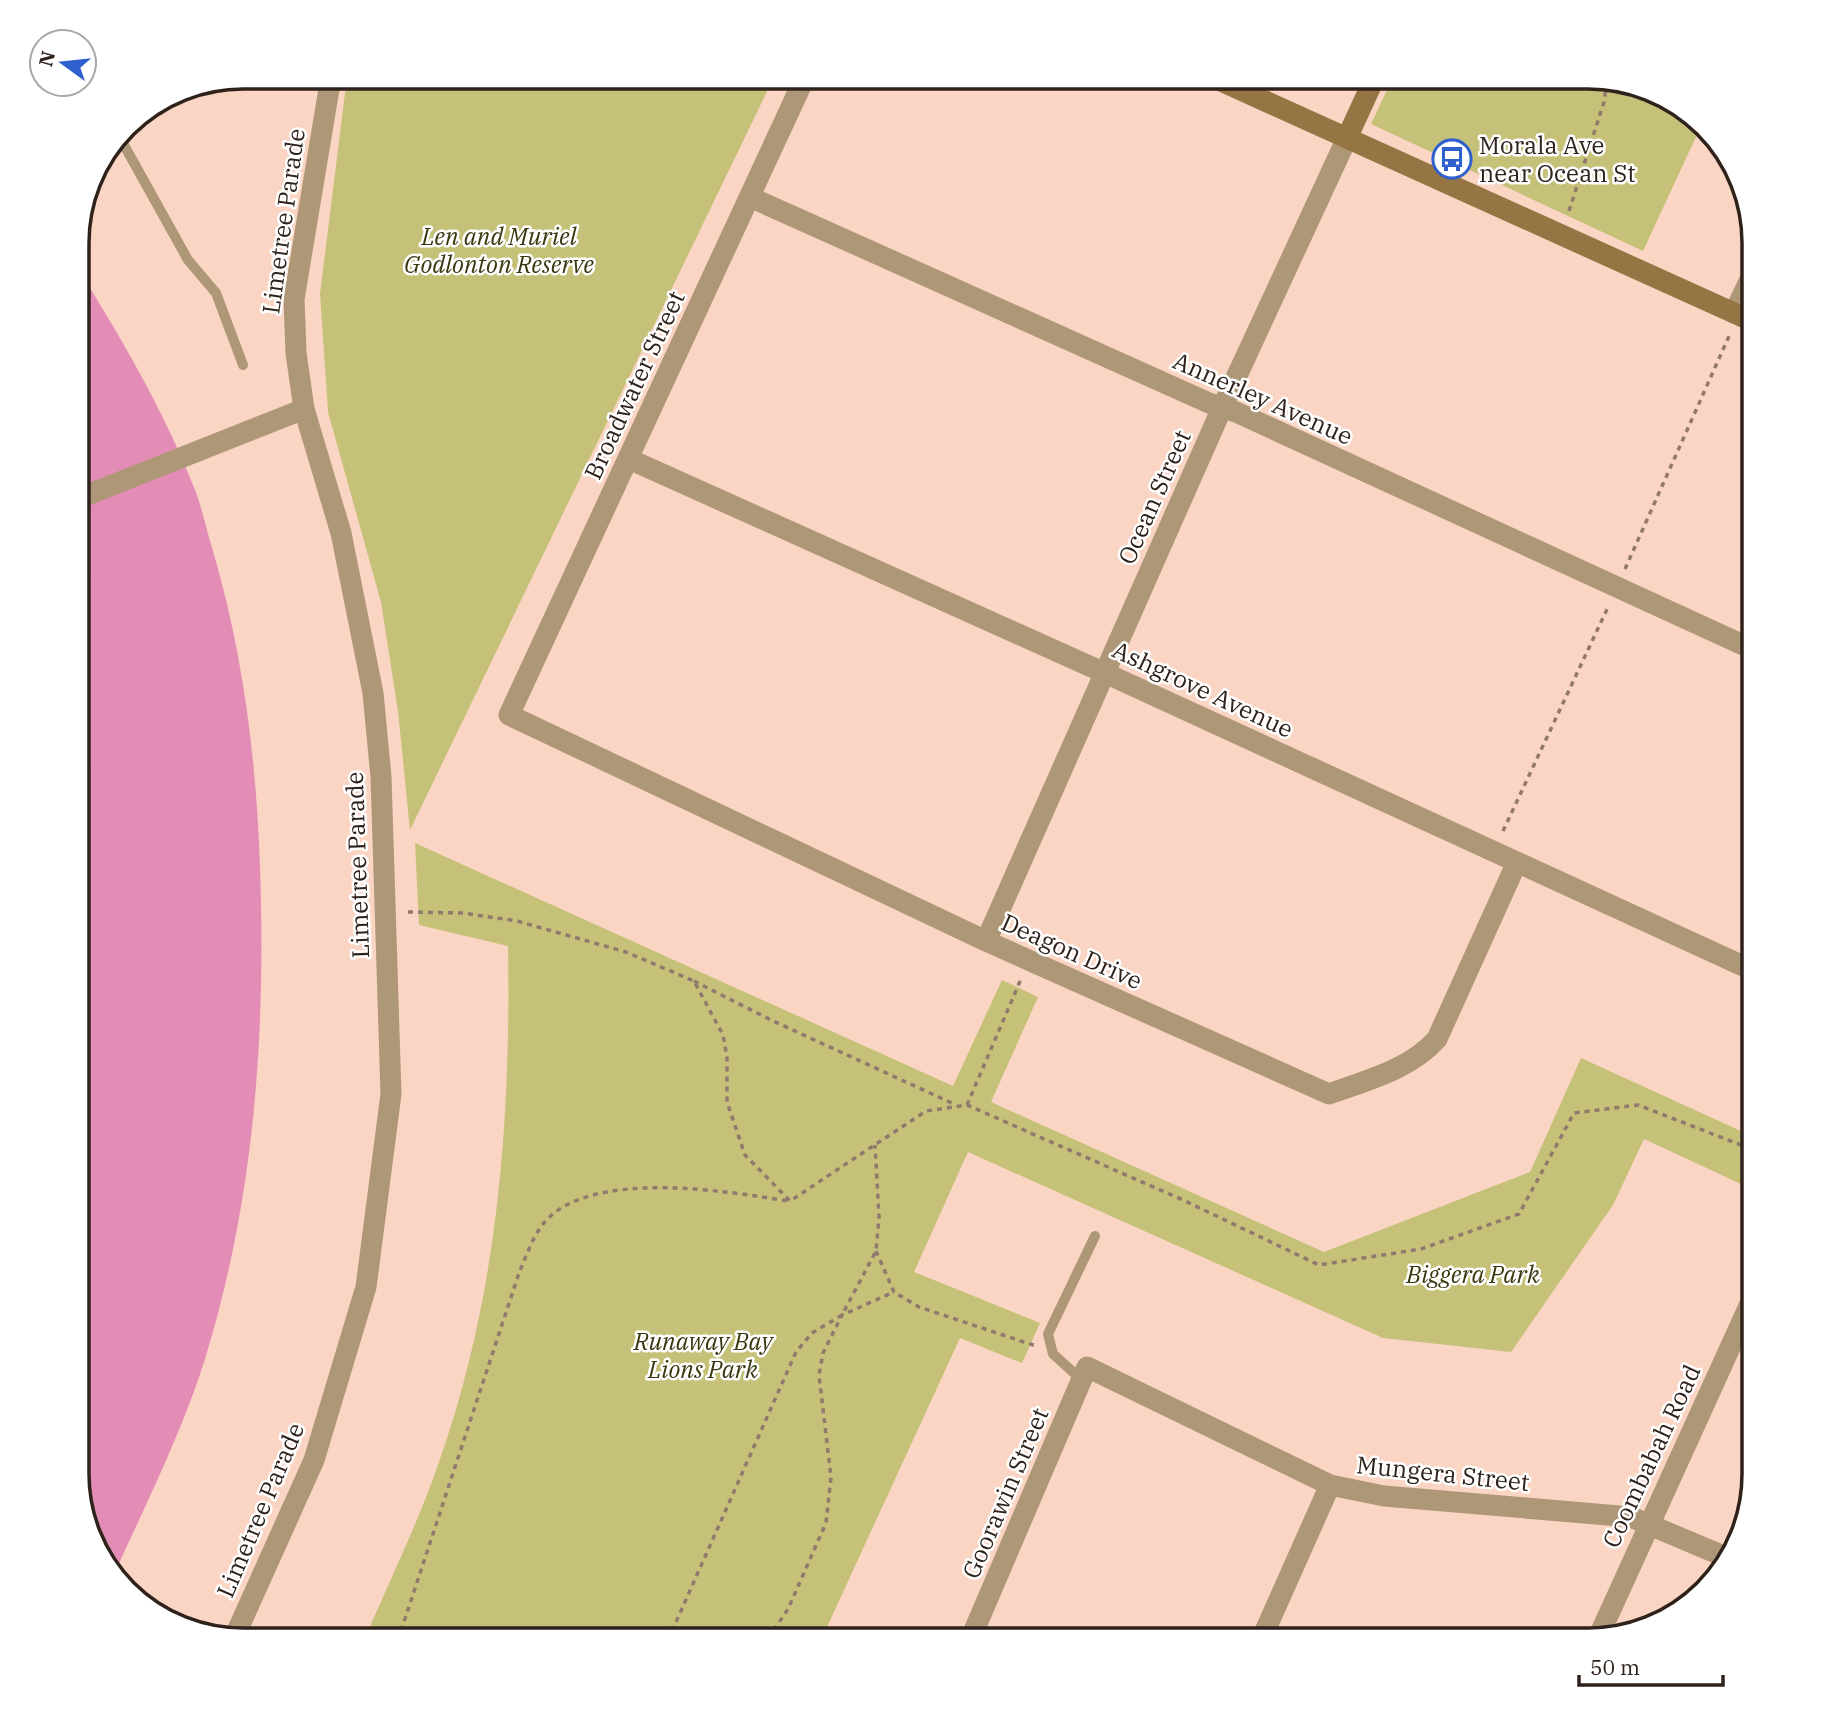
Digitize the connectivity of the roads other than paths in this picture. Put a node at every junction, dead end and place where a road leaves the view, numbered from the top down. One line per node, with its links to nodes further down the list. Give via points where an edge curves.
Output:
1 (1239, 89): 5 (main road)
2 (1370, 89): 5 (main road, Ocean Street)
3 (329, 90): 13 (street, Limetree Parade, via 294,299)
4 (799, 90): 7 (street, Broadwater Street)
5 (1347, 138): 9 (main road); 12 (street, Ocean Street)
6 (125, 145): 11 (lane, via 188,260 216,292)
7 (750, 197): 12 (street, Annerley Avenue); 14 (street, Broadwater Street)
8 (1741, 298): 9 (street)
9 (1734, 313): 10 (main road)
10 (1741, 316)
11 (243, 365)
12 (1222, 408): 16 (street, Annerley Avenue); 17 (street, Ocean Street)
13 (304, 409): 15 (street); 29 (street, Limetree Parade, via 341,533 373,693 381,777 391,1094 366,1287 314,1460)
14 (629, 459): 17 (street, Ashgrove Avenue); 18 (street, Broadwater Street)
15 (90, 494)
16 (1741, 644)
17 (1104, 673): 19 (street, Ashgrove Avenue); 20 (street, Ocean Street)
18 (509, 715): 20 (street, Deagon Drive)
19 (1517, 862): 20 (street, Deagon Drive, via 1437,1040 1399,1068 1329,1094); 21 (street, Ashgrove Avenue)
20 (986, 942)
21 (1742, 965)
22 (1095, 1236): 24 (lane, via 1048,1334 1053,1354)
23 (1742, 1321): 26 (street, Coombabah Road)
24 (1085, 1374): 25 (street, Mungera Street); 30 (street, Goorawin Street)
25 (1330, 1485): 26 (street, Mungera Street, via 1384,1496 1631,1517); 31 (street)
26 (1648, 1524): 27 (street, Mungera Street); 28 (street, Coombabah Road)
27 (1719, 1554)
28 (1603, 1627)
29 (239, 1628)
30 (975, 1628)
31 (1266, 1628)

